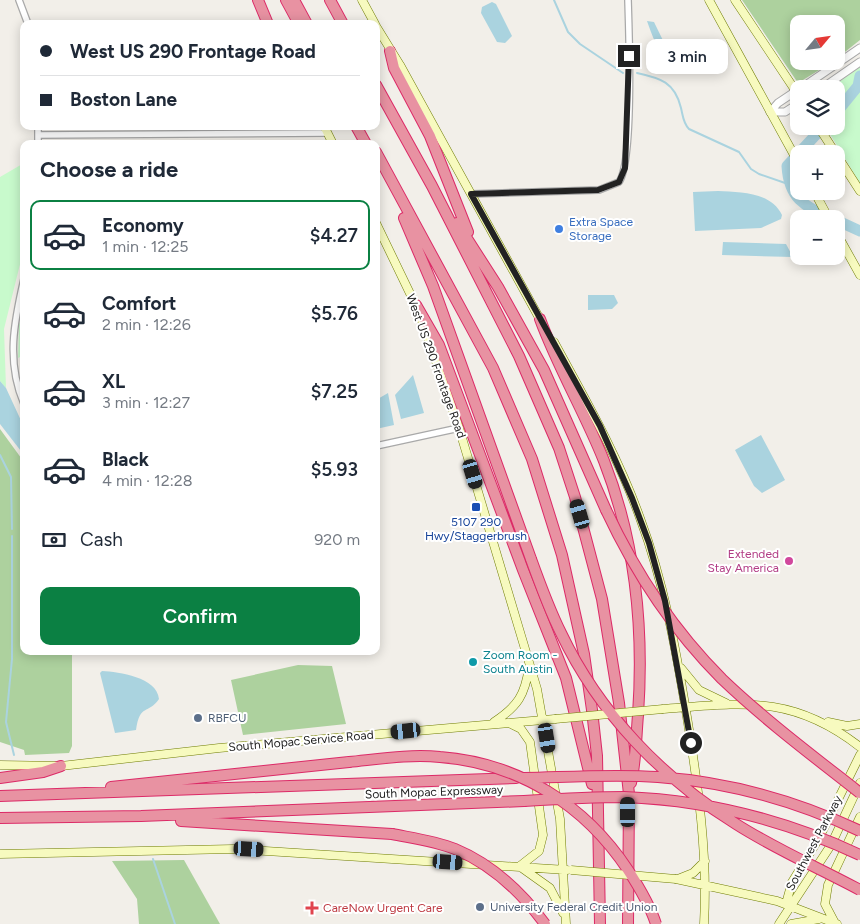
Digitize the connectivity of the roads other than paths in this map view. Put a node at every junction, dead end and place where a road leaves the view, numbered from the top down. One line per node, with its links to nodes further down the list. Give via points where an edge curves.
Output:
1 (19, 0): 11 (street)
2 (253, 0): 12 (main road)
3 (258, 0): 13 (highway)
4 (286, 0): 14 (highway)
5 (294, 0): 15 (highway)
6 (330, 0): 16 (highway)
7 (362, 0): 17 (main road)
8 (628, 0): 39 (street, via 627,137 625,168 619,182 598,190)
9 (709, 0): 28 (main road)
10 (735, 0): 22 (main road)
11 (26, 20)
12 (265, 20)
13 (266, 20)
14 (297, 20)
15 (305, 20)
16 (341, 20)
17 (373, 20)
18 (380, 32): 20 (main road)
19 (860, 48): 23 (street)
20 (390, 51): 39 (main road); 44 (highway, via 394,68 430,136)
21 (860, 62): 24 (street)
22 (790, 80)
23 (814, 80)
24 (834, 80)
25 (380, 92): 37 (highway)
26 (790, 96): 28 (street)
27 (790, 109): 28 (street)
28 (770, 112): 33 (main road)
29 (38, 130): 31 (street)
30 (326, 130): 31 (street)
31 (38, 135): 32 (street)
32 (38, 140)
33 (790, 148)
34 (380, 159): 40 (highway)
35 (845, 168): 38 (main road)
36 (380, 171): 42 (highway)
37 (432, 186): 44 (highway); 69 (highway, via 519,356 559,448 575,497 612,648)
38 (860, 190)
39 (471, 194): 48 (main road)
40 (412, 219): 42 (highway); 71 (highway, via 494,368 547,504 584,654 597,756)
41 (380, 231): 47 (main road, West US 290 Frontage Road)
42 (413, 235): 83 (highway, bridge, via 550,608 574,659 608,710 678,784 737,825)
43 (845, 248): 45 (main road)
44 (482, 263): 67 (highway, bridge, via 544,370 625,548 679,631 751,705)
45 (860, 274)
46 (20, 296): 49 (street, via 12,348)
47 (416, 305): 50 (main road, West US 290 Frontage Road); 71 (highway, via 439,345 566,678)
48 (540, 319): 52 (main road, via 600,426 632,498 649,543); 69 (highway, via 605,463 631,555 638,606 641,670 635,766)
49 (20, 391)
50 (459, 428): 51 (street); 53 (main road, West US 290 Frontage Road)
51 (380, 445)
52 (679, 664): 54 (main road, via 699,690); 55 (main road)
53 (529, 665): 56 (main road, West US 290 Frontage Road); 59 (main road, via 527,682 518,701 509,712)
54 (728, 704): 55 (main road, South Mopac Service Road); 57 (main road, South Mopac Service Road, via 766,704)
55 (686, 707): 56 (main road, South Mopac Service Road, bridge); 78 (main road)
56 (544, 720): 58 (main road, South Mopac Service Road); 80 (main road, West US 290 Frontage Road)
57 (819, 720): 60 (main road, via 846,726); 61 (main road, South Mopac Service Road)
58 (507, 722): 59 (main road, South Mopac Service Road); 79 (main road, via 521,729 530,742 543,835 539,851)
59 (492, 723): 64 (main road, South Mopac Service Road)
60 (860, 724)
61 (860, 747)
62 (860, 754): 84 (main road, Southwest Parkway, via 813,848 792,882)
63 (0, 765): 64 (main road, South Mopac Service Road)
64 (61, 766): 65 (highway)
65 (0, 778)
66 (860, 783): 84 (main road, Southwest Parkway, via 831,845)
67 (860, 793)
68 (78, 794): 70 (highway, South Mopac Expressway); 75 (highway, South Mopac Expressway, bridge, via 623,775 730,787 788,802); 91 (highway, bridge, via 120,786 410,756 440,757 499,768 544,788 579,812 614,849 641,890)
69 (628, 794): 90 (highway)
70 (0, 796)
71 (597, 807): 89 (highway)
72 (141, 816): 74 (highway, South Mopac Expressway); 77 (highway, South Mopac Expressway, bridge, via 623,798 695,804 787,825); 88 (highway, bridge, via 392,834 455,849 510,884)
73 (860, 817): 87 (main road, via 828,886 825,904)
74 (0, 818)
75 (860, 831)
76 (0, 854): 79 (main road, via 224,848)
77 (860, 855)
78 (706, 861): 81 (main road, via 694,873); 82 (main road)
79 (520, 866): 80 (main road); 86 (main road, via 550,888 559,901)
80 (568, 870): 81 (main road, bridge); 86 (main road, West US 290 Frontage Road)
81 (676, 879): 82 (main road)
82 (706, 885): 84 (main road); 92 (main road)
83 (860, 890)
84 (788, 903): 85 (main road); 93 (main road, Southwest Parkway)
85 (823, 919): 87 (main road); 94 (main road)
86 (566, 922)
87 (836, 923)
88 (545, 924)
89 (600, 924)
90 (628, 924)
91 (656, 924)
92 (704, 924)
93 (779, 924)
94 (791, 924)

